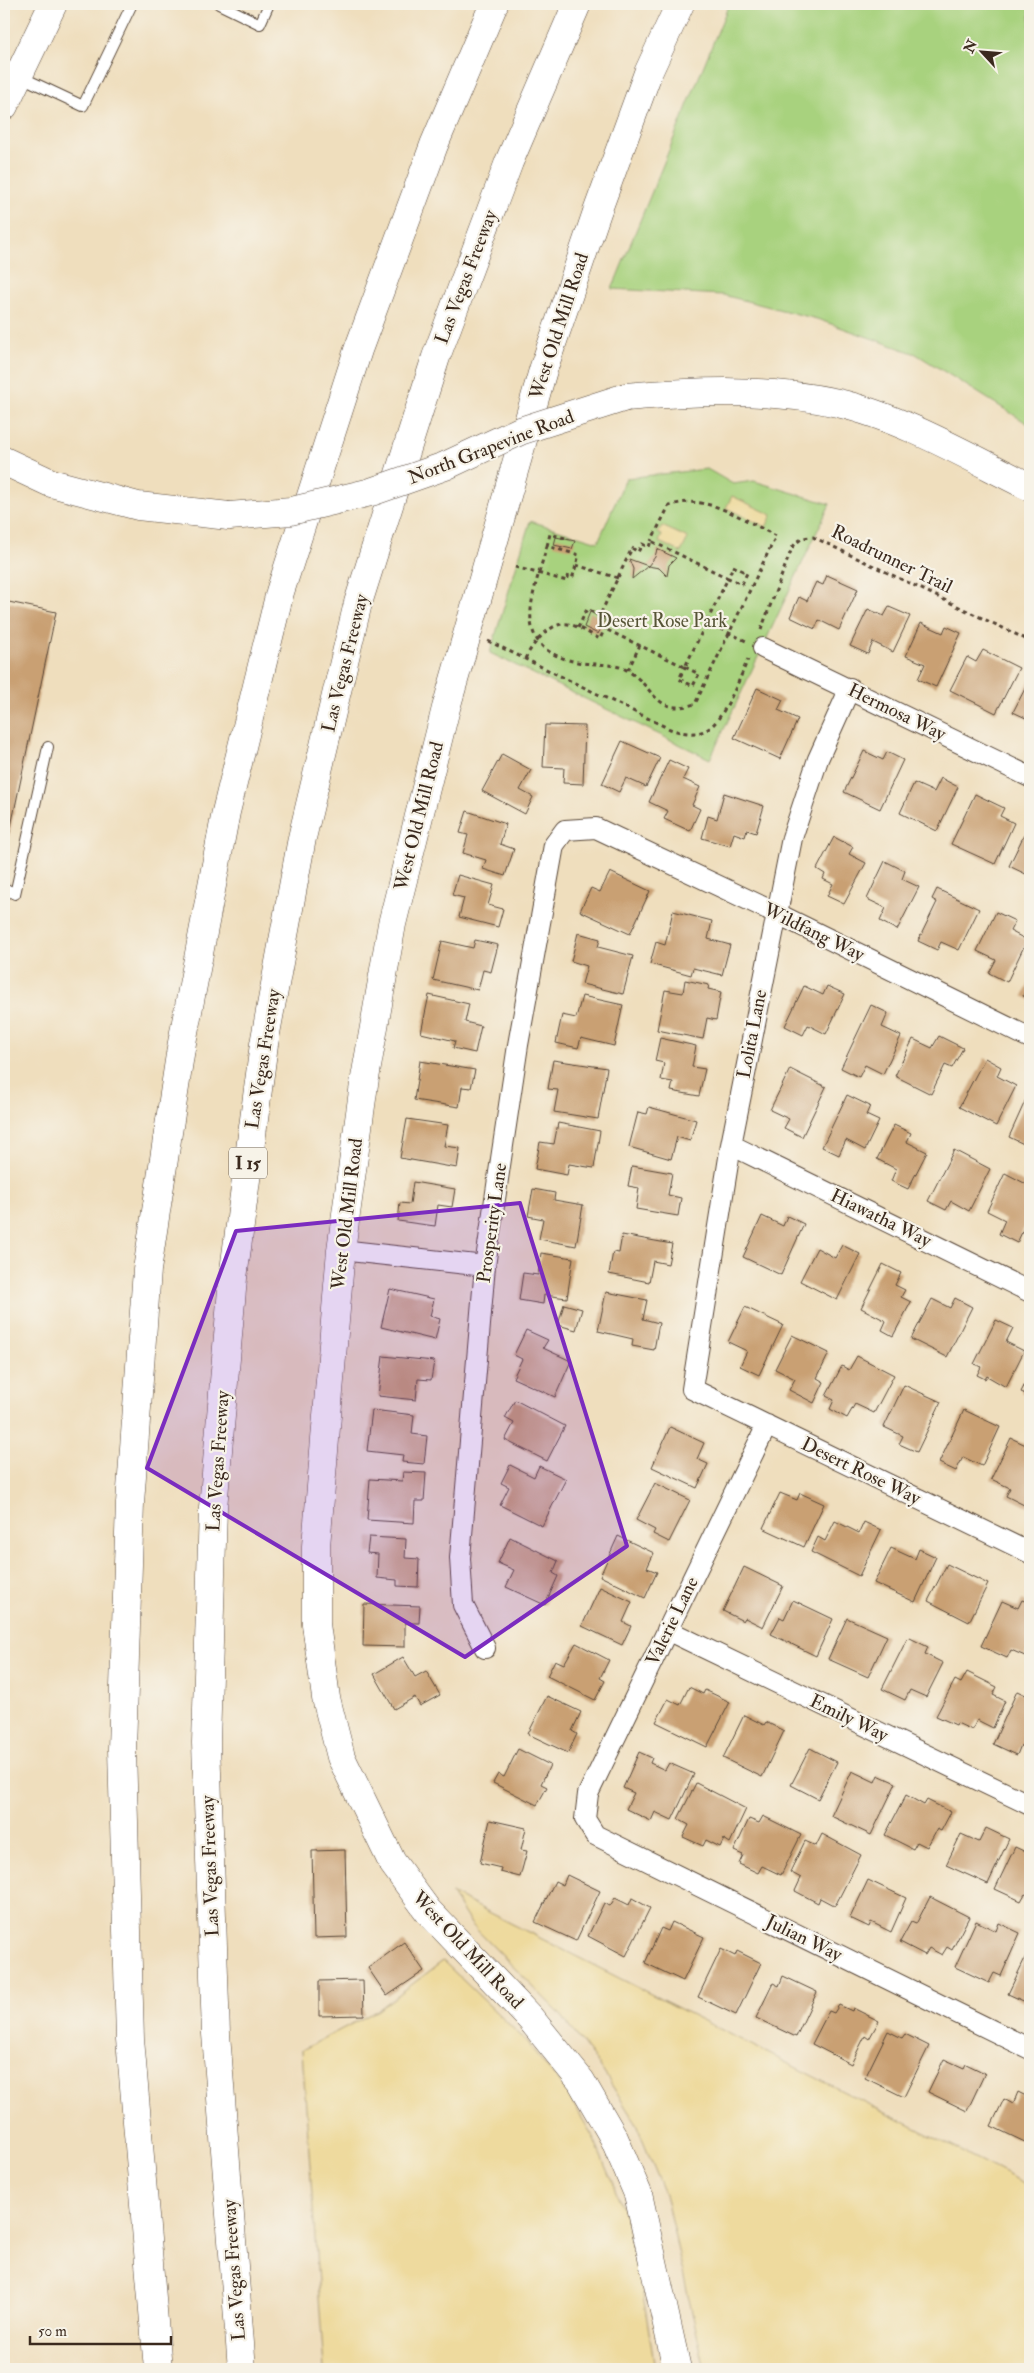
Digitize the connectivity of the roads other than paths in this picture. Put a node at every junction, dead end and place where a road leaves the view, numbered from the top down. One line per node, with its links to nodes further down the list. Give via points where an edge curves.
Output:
1 (53, 4): 8 (main road)
2 (132, 4): 8 (lane, via 82,106)
3 (221, 4): 4 (lane, via 260,24)
4 (269, 4)
5 (494, 4): 32 (main road, via 434,145 358,350 280,592 226,812 181,1048 147,1270 130,1503 122,1748 130,2039)
6 (577, 4): 33 (main road, Las Vegas Freeway / I 15, via 509,162 436,357 358,603 302,838 264,1044 233,1278 214,1498 206,1743 216,2034)
7 (680, 4): 21 (main road, West Old Mill Road, via 645,82 543,370 446,708 392,924 364,1084)
8 (18, 75): 9 (main road)
9 (4, 106)
10 (4, 461): 11 (main road, North Grapevine Road, bridge, via 51,483 138,506 229,516 291,511 371,492 445,466 520,431 626,397 690,392 761,392 839,403 895,422)
11 (1030, 487)
12 (757, 645): 13 (street, Hermosa Way)
13 (850, 688): 15 (street, Hermosa Way); 18 (street, Lolita Lane, via 818,759 792,838)
14 (48, 747): 17 (lane, via 15,894)
15 (1030, 777)
16 (596, 828): 18 (street, Wildfang Way); 22 (street, Prosperity Lane, via 565,830 554,845 518,1045)
17 (4, 888)
18 (776, 913): 19 (street, Wildfang Way); 20 (street, Lolita Lane)
19 (1030, 1038)
20 (731, 1145): 23 (street, Hiawatha Way); 24 (street, Lolita Lane)
21 (341, 1250): 22 (street); 34 (main road, West Old Mill Road, via 316,1556 316,1624 326,1698 341,1757 392,1862 428,1911 541,2032 581,2081 614,2138 638,2194)
22 (485, 1266): 28 (street, Prosperity Lane, via 460,1558 463,1605)
23 (1030, 1292)
24 (692, 1389): 25 (street, Desert Rose Way)
25 (767, 1425): 26 (street, Desert Rose Way); 27 (street, Valerie Lane)
26 (1030, 1554)
27 (667, 1630): 29 (street, Emily Way); 30 (street, Valerie Lane, via 588,1794)
28 (485, 1648)
29 (1030, 1805)
30 (585, 1819): 31 (street, Julian Way, via 595,1835)
31 (1030, 2049)
32 (158, 2369)
33 (242, 2369)
34 (676, 2369)

